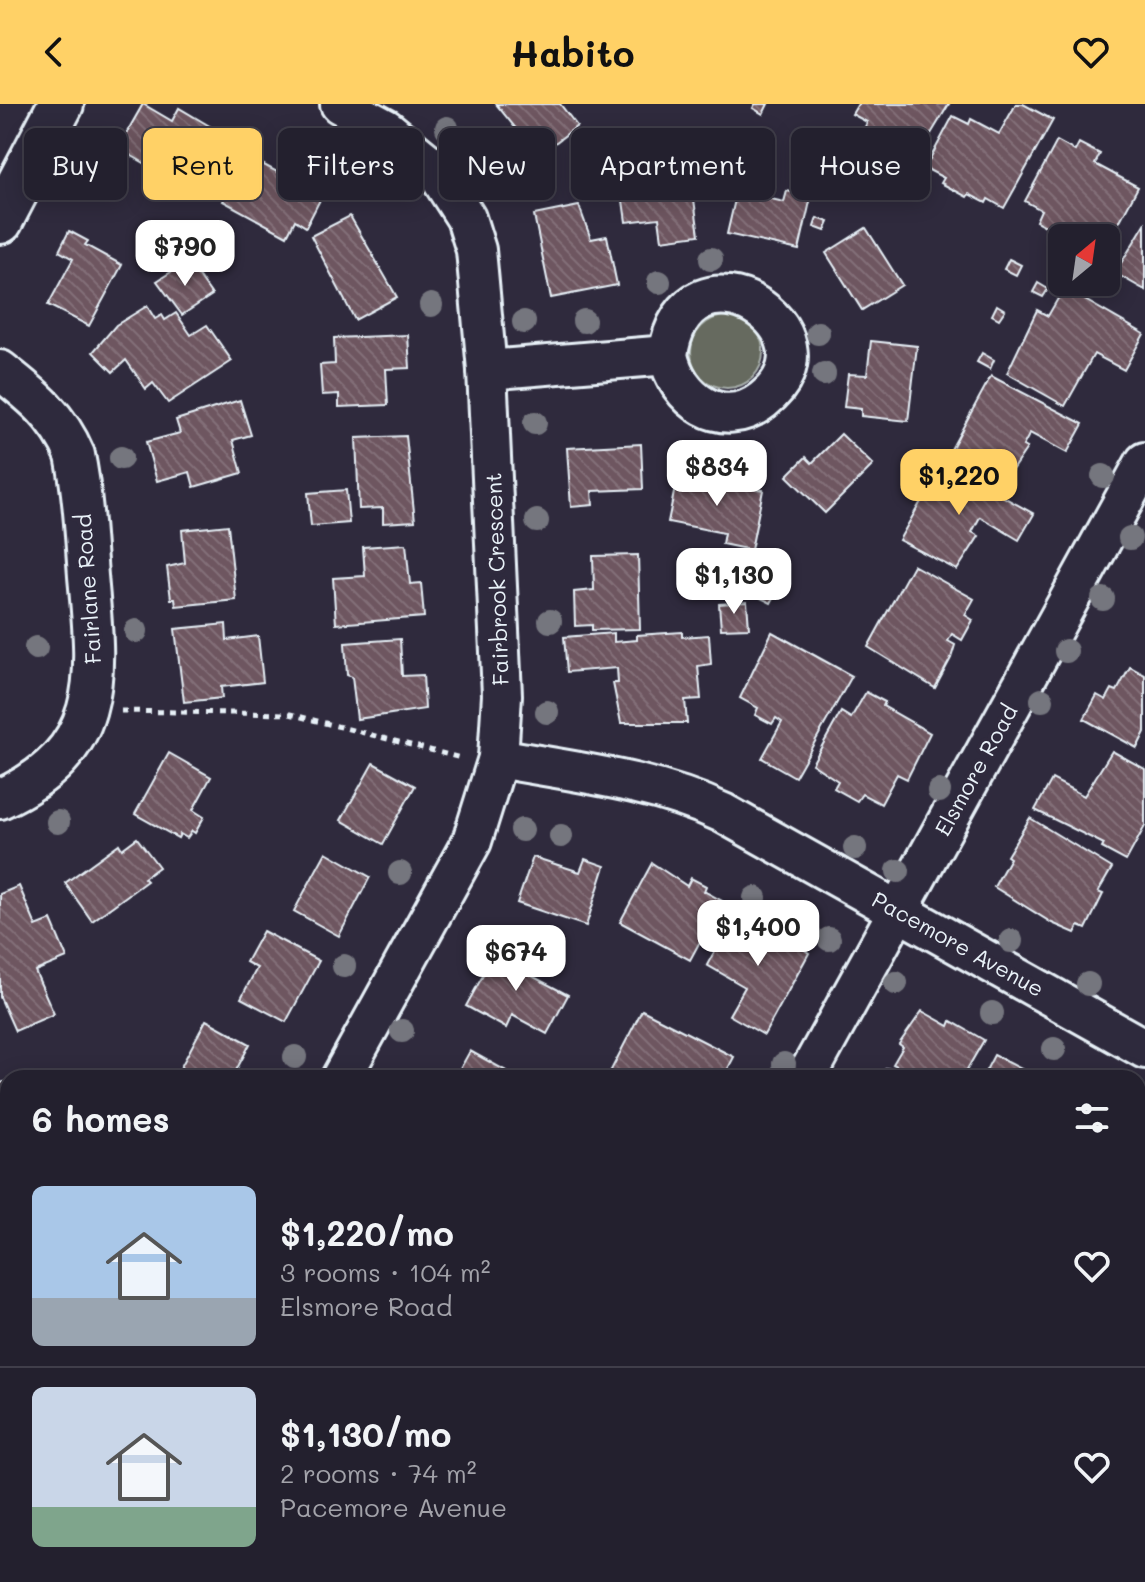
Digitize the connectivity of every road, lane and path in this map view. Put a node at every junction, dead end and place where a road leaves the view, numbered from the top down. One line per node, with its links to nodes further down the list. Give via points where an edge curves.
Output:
1 (61, 104): 3 (street)
2 (340, 104): 6 (street, Fairbrook Crescent, via 414,149 434,168 466,218 476,250)
3 (0, 221)
4 (668, 355): 6 (street)
5 (0, 370): 8 (street, Fairlane Road, via 43,404 64,429 75,455 95,646)
6 (487, 370): 9 (street, Fairbrook Crescent, via 500,636)
7 (1145, 462): 11 (street, Elsmore Road)
8 (89, 711): 9 (path, via 290,714 470,760); 10 (street, Fairlane Road, via 69,747 46,771)
9 (498, 758): 11 (street, Pacemore Avenue, via 683,795); 13 (street, Fairbrook Crescent, via 472,841)
10 (0, 799)
11 (898, 911): 12 (street, Pacemore Avenue); 14 (street, Elsmore Road)
12 (1145, 1049)
13 (345, 1070)
14 (810, 1070)

